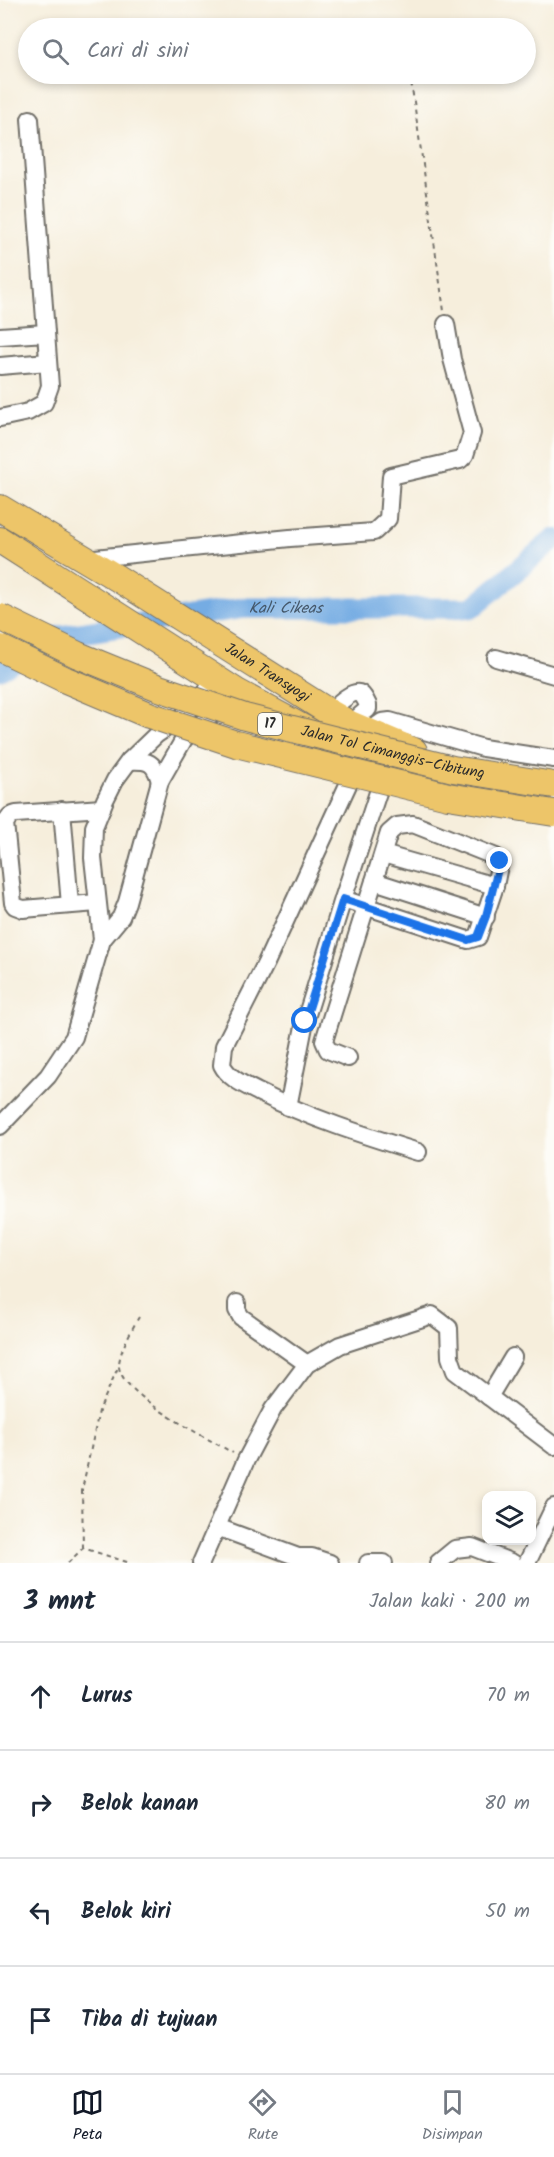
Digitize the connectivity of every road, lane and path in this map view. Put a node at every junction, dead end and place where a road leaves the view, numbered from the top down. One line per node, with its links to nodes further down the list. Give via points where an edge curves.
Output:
1 (411, 84): 3 (path)
2 (30, 119): 4 (street)
3 (446, 324): 11 (street, via 472,433 465,455 460,460 391,476 388,519 374,532)
4 (46, 333): 5 (street); 6 (street)
5 (0, 336)
6 (48, 362): 7 (street); 8 (street, via 50,386 44,403 28,412)
7 (0, 366)
8 (0, 418)
9 (0, 508): 11 (highway, Jalan Transyogi)
10 (0, 540): 16 (highway, Jalan Transyogi)
11 (85, 559): 17 (highway, Jalan Transyogi)
12 (0, 617): 23 (highway, Jalan Tol Cimanggis–Cibitung / 17, bridge, via 129,676 245,717 453,769)
13 (0, 648): 27 (highway, Jalan Tol Cimanggis–Cibitung / 17, bridge, via 66,681 236,744 448,796)
14 (496, 657): 15 (street)
15 (554, 675)
16 (219, 681): 18 (highway, Jalan Transyogi); 20 (street); 22 (street)
17 (349, 723): 19 (street, via 390,721 483,748); 24 (highway, Jalan Transyogi, via 442,763)
18 (360, 759): 21 (highway, Jalan Transyogi); 39 (street, via 224,1046 222,1065 230,1077)
19 (554, 759)
20 (129, 761): 22 (street, via 152,764); 25 (street)
21 (385, 770): 28 (highway, Jalan Transyogi, via 485,806); 32 (street)
22 (160, 781): 37 (street, via 128,902)
23 (554, 785)
24 (554, 795)
25 (102, 808): 26 (street); 33 (street, via 94,827)
26 (62, 810): 34 (street); 34 (street, via 10,816 5,832 15,906 23,909)
27 (554, 813)
28 (554, 821)
29 (383, 854): 30 (street); 31 (street); 31 (street, via 389,833 397,826 413,824 496,857 500,861)
30 (374, 880): 35 (street); 36 (street)
31 (495, 886): 36 (street)
32 (343, 899): 35 (street); 39 (street, via 305,1021)
33 (97, 903): 34 (street); 37 (street)
34 (70, 905)
35 (366, 907): 36 (street, via 468,940 478,937); 38 (street, via 324,1041 328,1050)
36 (486, 916)
37 (102, 940): 40 (street, via 74,1037 48,1076)
38 (348, 1058)
39 (288, 1107): 41 (street)
40 (0, 1126)
41 (418, 1152)
42 (237, 1303): 45 (street, via 241,1317)
43 (139, 1317): 46 (path)
44 (513, 1357): 47 (street)
45 (307, 1364): 47 (street, via 340,1345 432,1316 449,1328 450,1358 455,1371); 49 (street, via 273,1409)
46 (118, 1365): 49 (path, via 123,1380 151,1405); 52 (path, via 99,1411 82,1490)
47 (489, 1397): 48 (street)
48 (554, 1446)
49 (246, 1460): 51 (street)
50 (554, 1507): 61 (street)
51 (217, 1527): 55 (street); 56 (street, via 298,1557)
52 (83, 1548): 53 (path); 54 (path)
53 (68, 1563)
54 (130, 1563)
55 (201, 1563)
56 (330, 1563)
57 (368, 1563): 58 (street)
58 (384, 1563)
59 (438, 1563): 60 (street, via 455,1549 472,1547)
60 (513, 1563)
61 (527, 1563)

